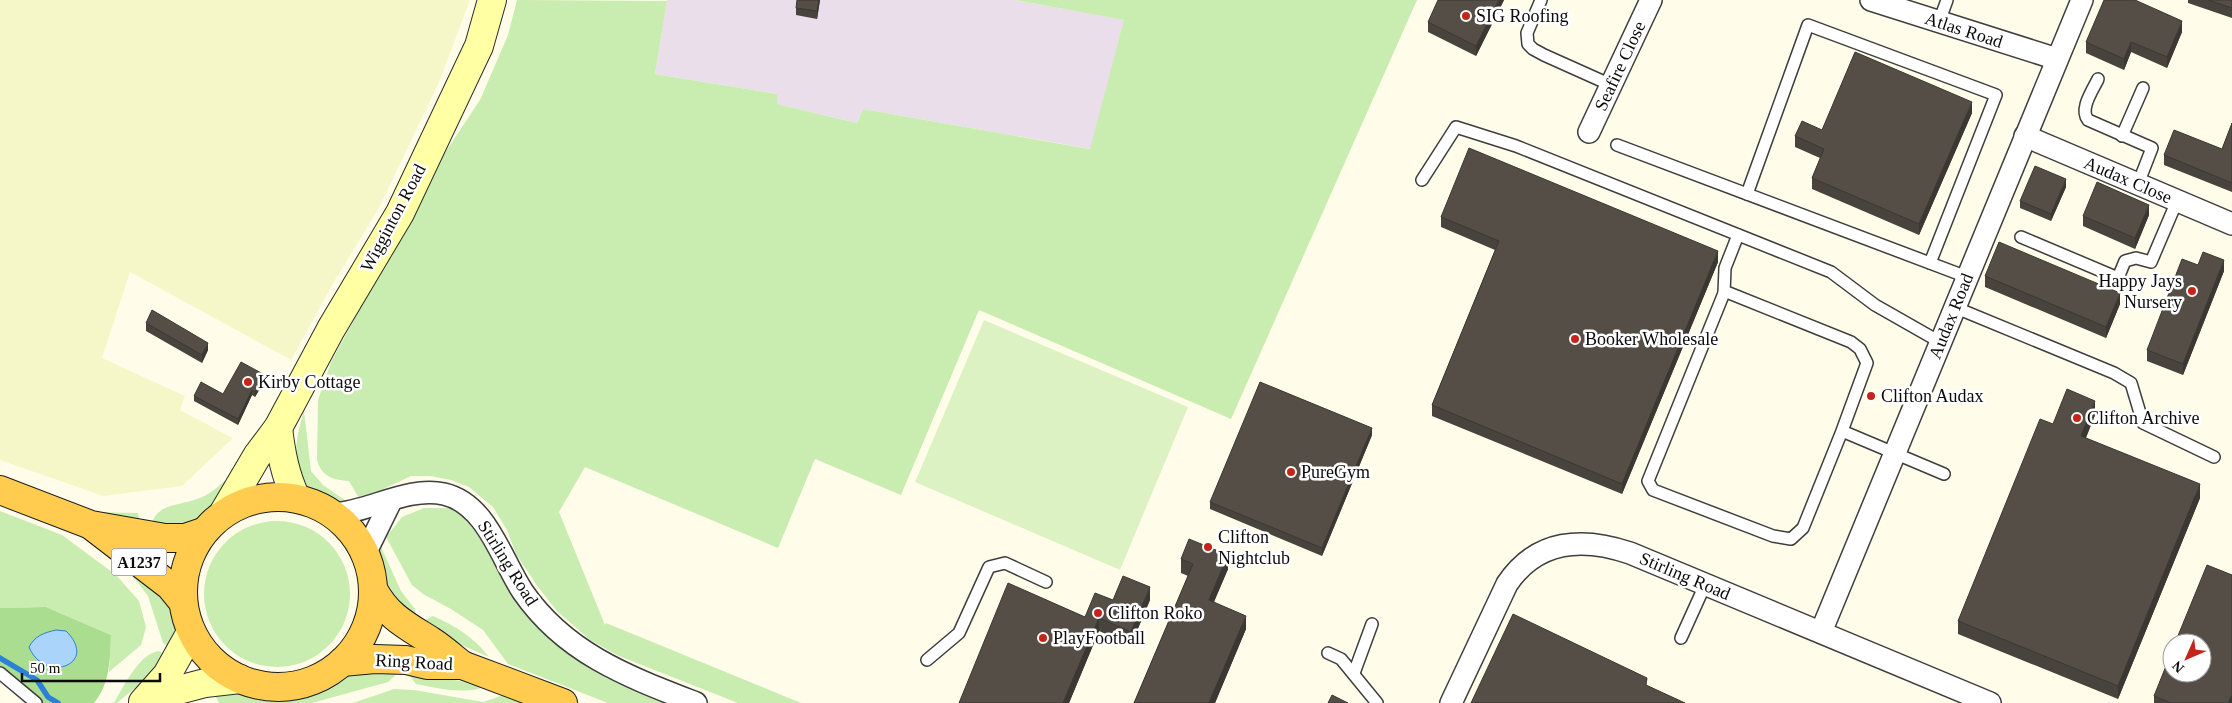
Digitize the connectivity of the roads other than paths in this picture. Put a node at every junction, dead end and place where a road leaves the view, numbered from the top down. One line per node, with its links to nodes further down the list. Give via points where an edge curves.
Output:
1 (492, 0): 28 (main road, Wigginton Road, via 479,46 400,213 331,329)
2 (1541, 0): 10 (lane, via 1526,33 1528,44 1544,56)
3 (1651, 0): 10 (street, Seafire Close)
4 (1871, 0): 7 (street, Atlas Road)
5 (1947, 0): 7 (lane)
6 (2082, 0): 8 (street, Audax Road)
7 (1939, 22): 8 (street, Atlas Road)
8 (2057, 59): 13 (street, Audax Road)
9 (2098, 79): 14 (lane, via 2084,112 2086,117)
10 (1611, 85): 12 (street, Seafire Close)
11 (2144, 88): 14 (lane)
12 (1589, 132)
13 (2025, 136): 17 (street, Audax Close); 24 (street, Audax Road)
14 (2122, 136): 17 (lane, via 2152,148)
15 (1617, 145): 18 (lane)
16 (1422, 180): 21 (lane, via 1456,127 1516,146)
17 (2138, 184): 19 (street, Audax Close)
18 (1747, 194): 23 (lane); 23 (lane, via 1808,25 1996,95)
19 (2177, 201): 20 (street, Audax Close); 22 (lane, via 2150,262 2136,258 2125,261 2118,278)
20 (2232, 224)
21 (1738, 235): 25 (lane, via 1725,268); 27 (lane, via 1831,272 1875,305)
22 (2021, 238)
23 (1930, 263): 24 (lane)
24 (1967, 276): 26 (street, Audax Road)
25 (1724, 293): 29 (lane, via 1851,342 1860,349 1867,363); 29 (lane, via 1648,481 1650,488 1773,536 1790,539 1802,528)
26 (1954, 307): 27 (street, Audax Road); 31 (lane, via 2120,377 2132,384 2142,423)
27 (1940, 342): 30 (street, Audax Road)
28 (278, 428): 34 (main road, via 282,464); 36 (main road, Wigginton Road)
29 (1842, 431): 30 (lane)
30 (1894, 454): 32 (lane); 47 (street, Audax Road)
31 (2214, 457)
32 (1944, 474)
33 (0, 490): 38 (highway, A1237)
34 (296, 498): 36 (highway, via 259,498); 37 (highway)
35 (391, 502): 37 (street, Stirling Road); 40 (street); 59 (street, Stirling Road, via 407,495 433,492 468,505 486,528 524,594 558,631 605,665)
36 (224, 512): 39 (highway)
37 (333, 514): 40 (highway, via 352,532)
38 (91, 525): 39 (highway, A1237, via 165,538 185,538); 44 (highway, A1237, via 170,586)
39 (203, 532): 44 (highway, via 191,553 184,577)
40 (365, 554): 43 (highway)
41 (1046, 582): 50 (lane, via 1005,563 989,567 959,633)
42 (1705, 585): 47 (street, Stirling Road); 48 (lane); 61 (street, Stirling Road, via 1630,553 1592,544 1561,545 1535,555 1516,570 1506,584)
43 (373, 589): 51 (highway, via 372,610 366,629); 52 (highway, Ring Road, via 391,615)
44 (183, 602): 46 (highway)
45 (1372, 624): 54 (lane)
46 (191, 632): 55 (highway, via 203,652 220,668); 56 (main road, via 167,674)
47 (1821, 632): 62 (street, Stirling Road)
48 (1682, 638)
49 (1328, 653): 54 (lane, via 1341,659)
50 (927, 660)
51 (342, 662): 52 (highway, Ring Road, via 375,659); 55 (highway, via 318,678 293,686 266,686)
52 (462, 665): 58 (highway)
53 (0, 673): 57 (lane)
54 (1354, 673): 60 (lane)
55 (240, 679): 56 (main road, via 205,683)
56 (145, 700)
57 (36, 703)
58 (563, 703)
59 (696, 703)
60 (1377, 703)
61 (1450, 703)
62 (1990, 703)

